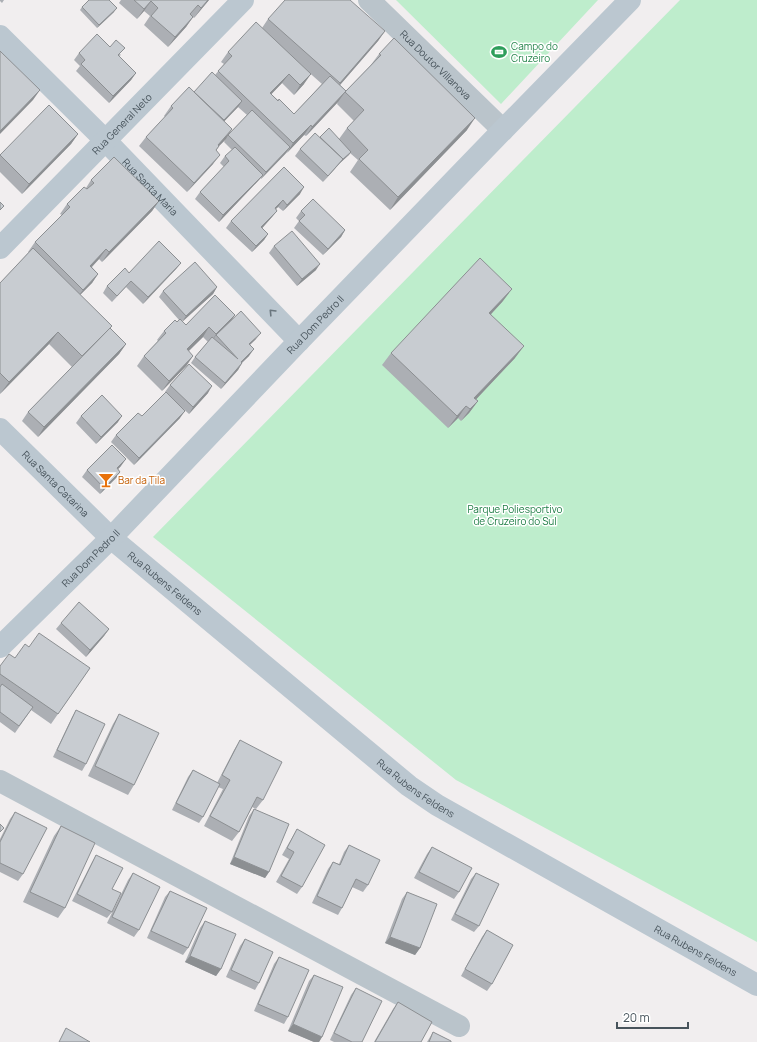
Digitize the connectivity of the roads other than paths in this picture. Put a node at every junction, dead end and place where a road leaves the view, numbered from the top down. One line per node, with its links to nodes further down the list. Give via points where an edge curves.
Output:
1 (243, 0): 6 (main road, Rua General Neto)
2 (369, 0): 5 (street, Rua Doutor Villanova)
3 (630, 0): 5 (main road, Rua Dom Pedro II)
4 (0, 36): 6 (main road, Rua Santa Maria)
5 (503, 130): 8 (main road, Rua Dom Pedro II)
6 (105, 140): 7 (main road, Rua General Neto); 8 (main road, Rua Santa Maria, one-way to 6)
7 (0, 248)
8 (299, 340): 10 (main road, Rua Dom Pedro II)
9 (0, 429): 10 (main road, Rua Santa Catarina)
10 (111, 538): 11 (main road, Rua Dom Pedro II); 13 (main road, Rua Rubens Feldens, via 403,781 437,805)
11 (0, 648)
12 (0, 780): 14 (street)
13 (757, 985)
14 (459, 1026)

